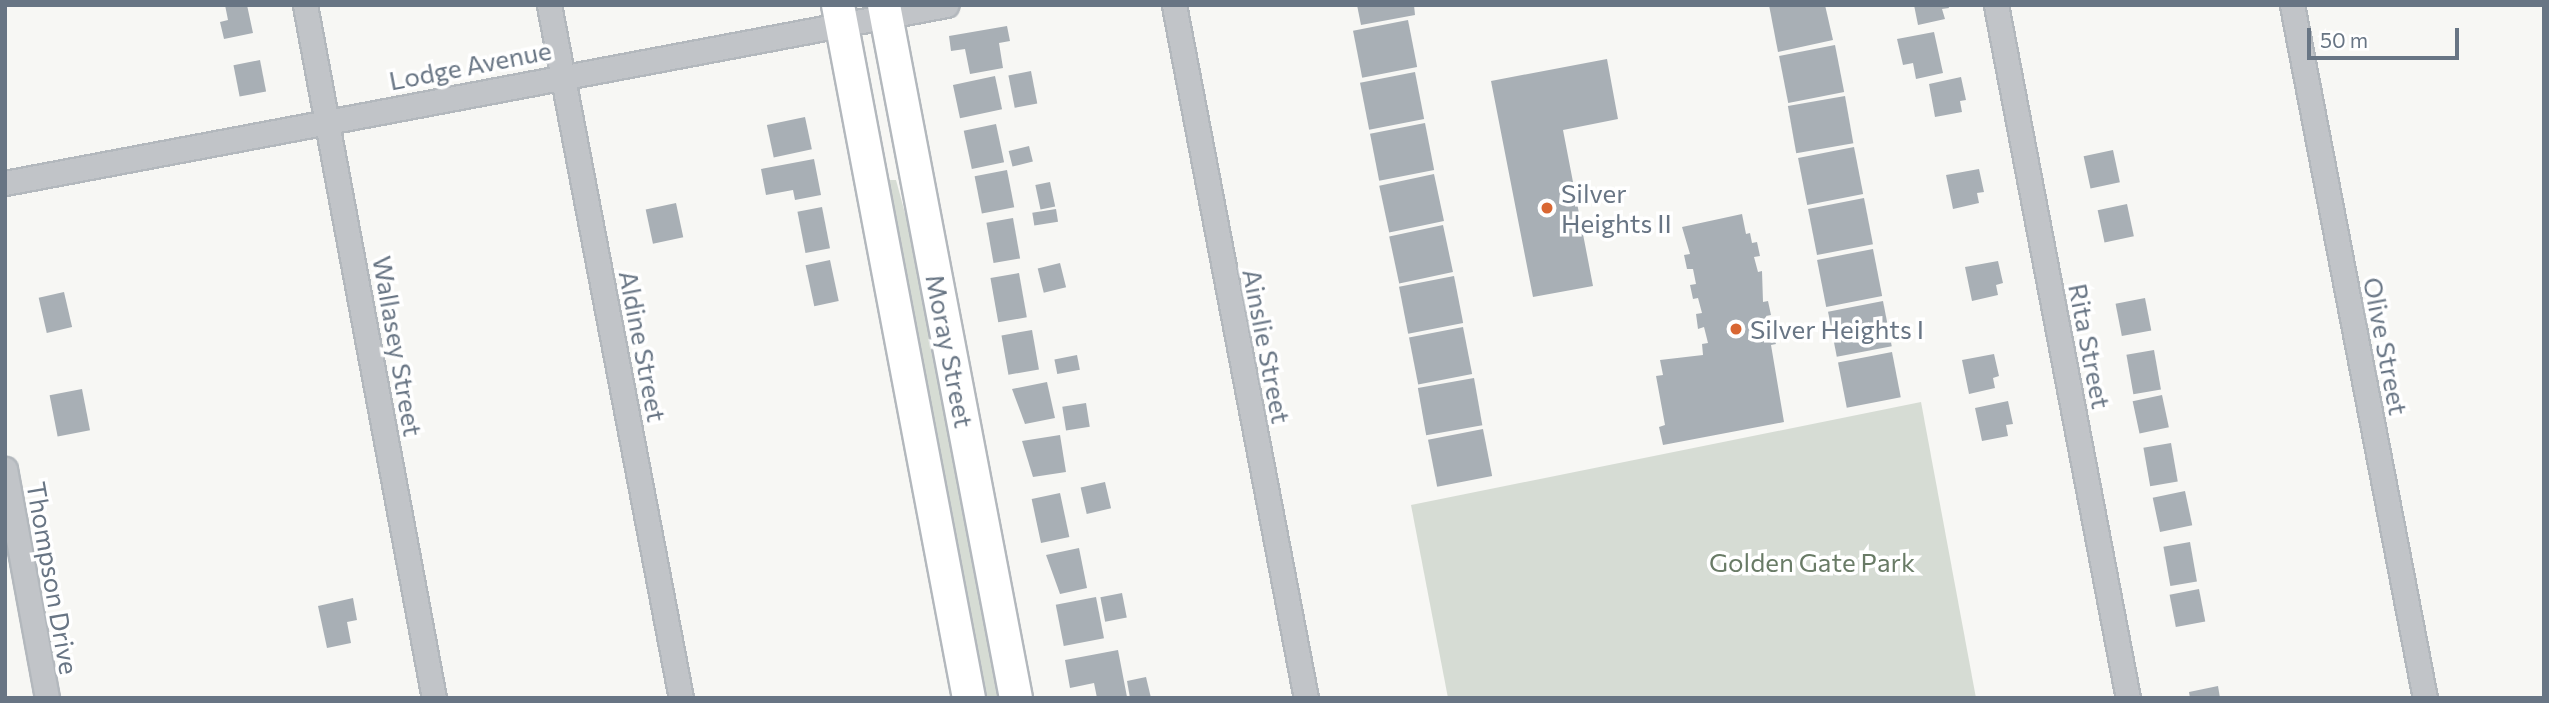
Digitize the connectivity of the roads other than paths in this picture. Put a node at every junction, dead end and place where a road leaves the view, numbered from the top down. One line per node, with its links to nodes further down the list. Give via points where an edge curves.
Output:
1 (305, 5): 10 (street, Wallasey Street)
2 (549, 5): 9 (street, Aldine Street)
3 (946, 5): 7 (street, Lodge Avenue)
4 (1174, 5): 18 (street, Ainslie Street)
5 (1996, 5): 19 (street, Rita Street)
6 (2292, 5): 20 (street, Olive Street)
7 (885, 11): 8 (street, Lodge Avenue); 17 (main road, Moray Street)
8 (839, 15): 9 (street, Lodge Avenue); 16 (main road, Moray Street)
9 (563, 76): 10 (street, Lodge Avenue); 15 (street, Aldine Street)
10 (328, 121): 11 (street, Lodge Avenue); 14 (street, Wallasey Street)
11 (5, 183)
12 (5, 469): 13 (street, Thompson Drive)
13 (47, 698)
14 (434, 698)
15 (681, 698)
16 (969, 698)
17 (1016, 698)
18 (1306, 698)
19 (2128, 698)
20 (2424, 698)

